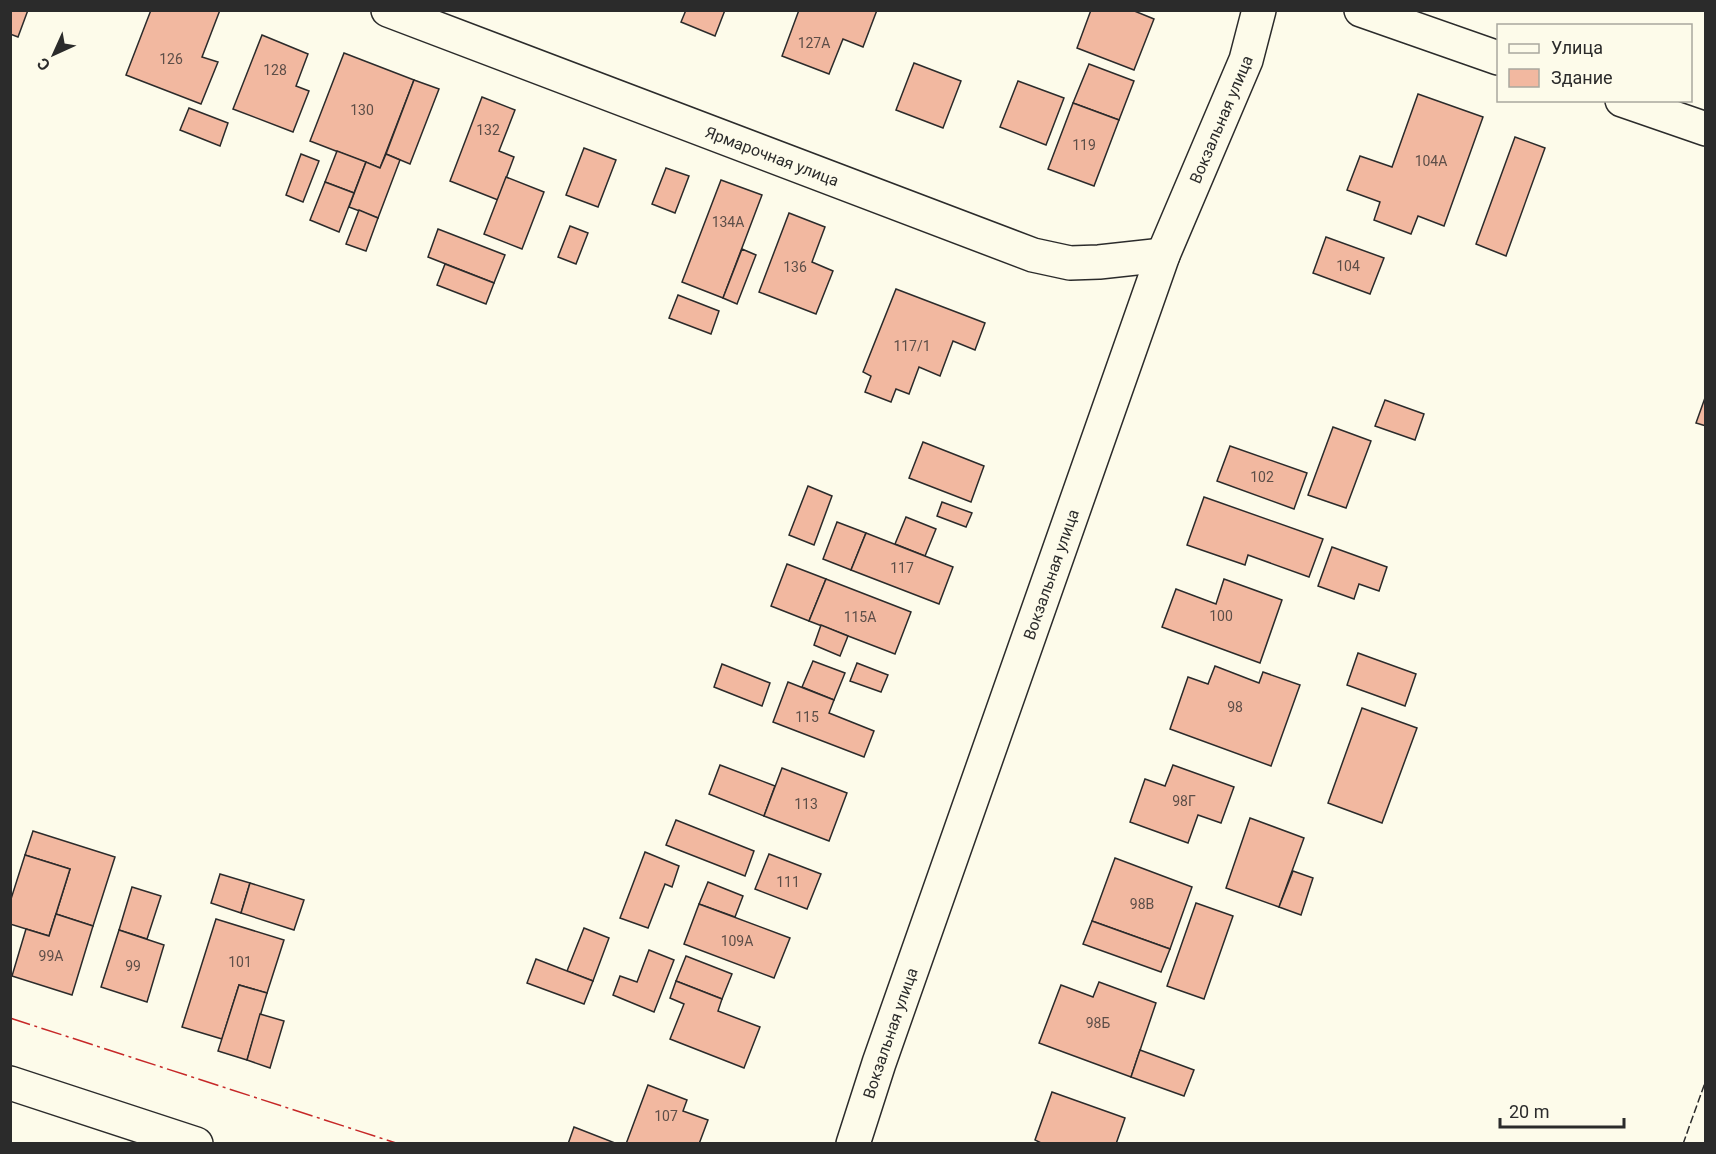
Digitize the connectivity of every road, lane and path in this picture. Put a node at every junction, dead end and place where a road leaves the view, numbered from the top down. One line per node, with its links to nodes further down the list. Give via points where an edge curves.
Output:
1 (388, 10): 7 (street, Ярмарочная улица, via 1033,255 1070,263)
2 (1259, 10): 7 (street, Вокзальная улица, via 1246,60)
3 (1361, 10): 4 (street)
4 (1497, 58)
5 (1628, 102): 6 (street)
6 (1706, 129)
7 (1163, 255): 10 (street, Вокзальная улица)
8 (10, 1083): 9 (street)
9 (196, 1143)
10 (854, 1143)

